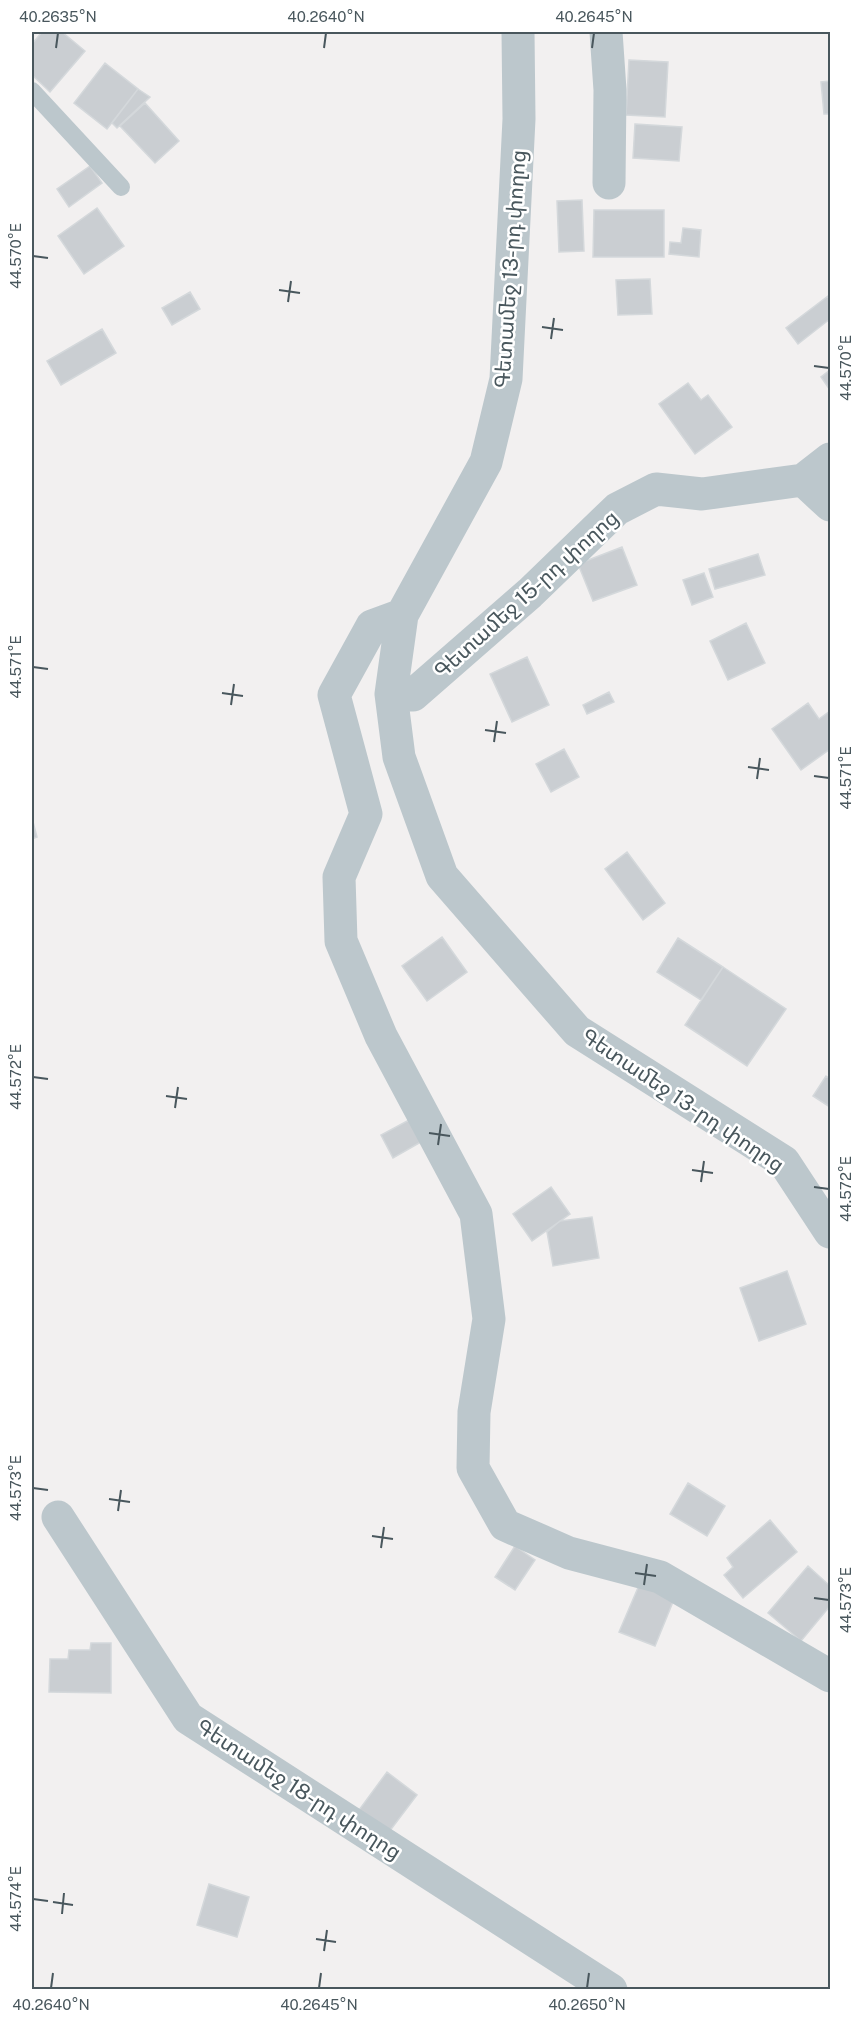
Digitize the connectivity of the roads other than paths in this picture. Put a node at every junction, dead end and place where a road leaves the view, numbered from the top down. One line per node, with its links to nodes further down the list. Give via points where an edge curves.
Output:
1 (518, 32): 9 (street, Գետամեջ 13-րդ փողոց, via 519,119 506,379 486,462)
2 (606, 32): 4 (street)
3 (32, 91): 5 (lane)
4 (609, 183)
5 (121, 187)
6 (831, 459): 7 (street)
7 (803, 480): 8 (street); 10 (street, Գետամեջ 15-րդ փողոց, via 702,494 656,489 617,509 530,593 413,695)
8 (831, 505)
9 (402, 615): 10 (street, Գետամեջ 13-րդ փողոց); 13 (street, via 372,626 334,695 366,814 339,877 341,941 381,1036 476,1214 489,1319 474,1412 473,1468 505,1525 569,1553 660,1577)
10 (391, 694): 11 (street, Գետամեջ 13-րդ փողոց, via 399,757 442,876 577,1031 784,1162)
11 (831, 1232)
12 (58, 1517): 14 (street, Գետամեջ 18-րդ փողոց, via 188,1718)
13 (831, 1676)
14 (611, 1989)

